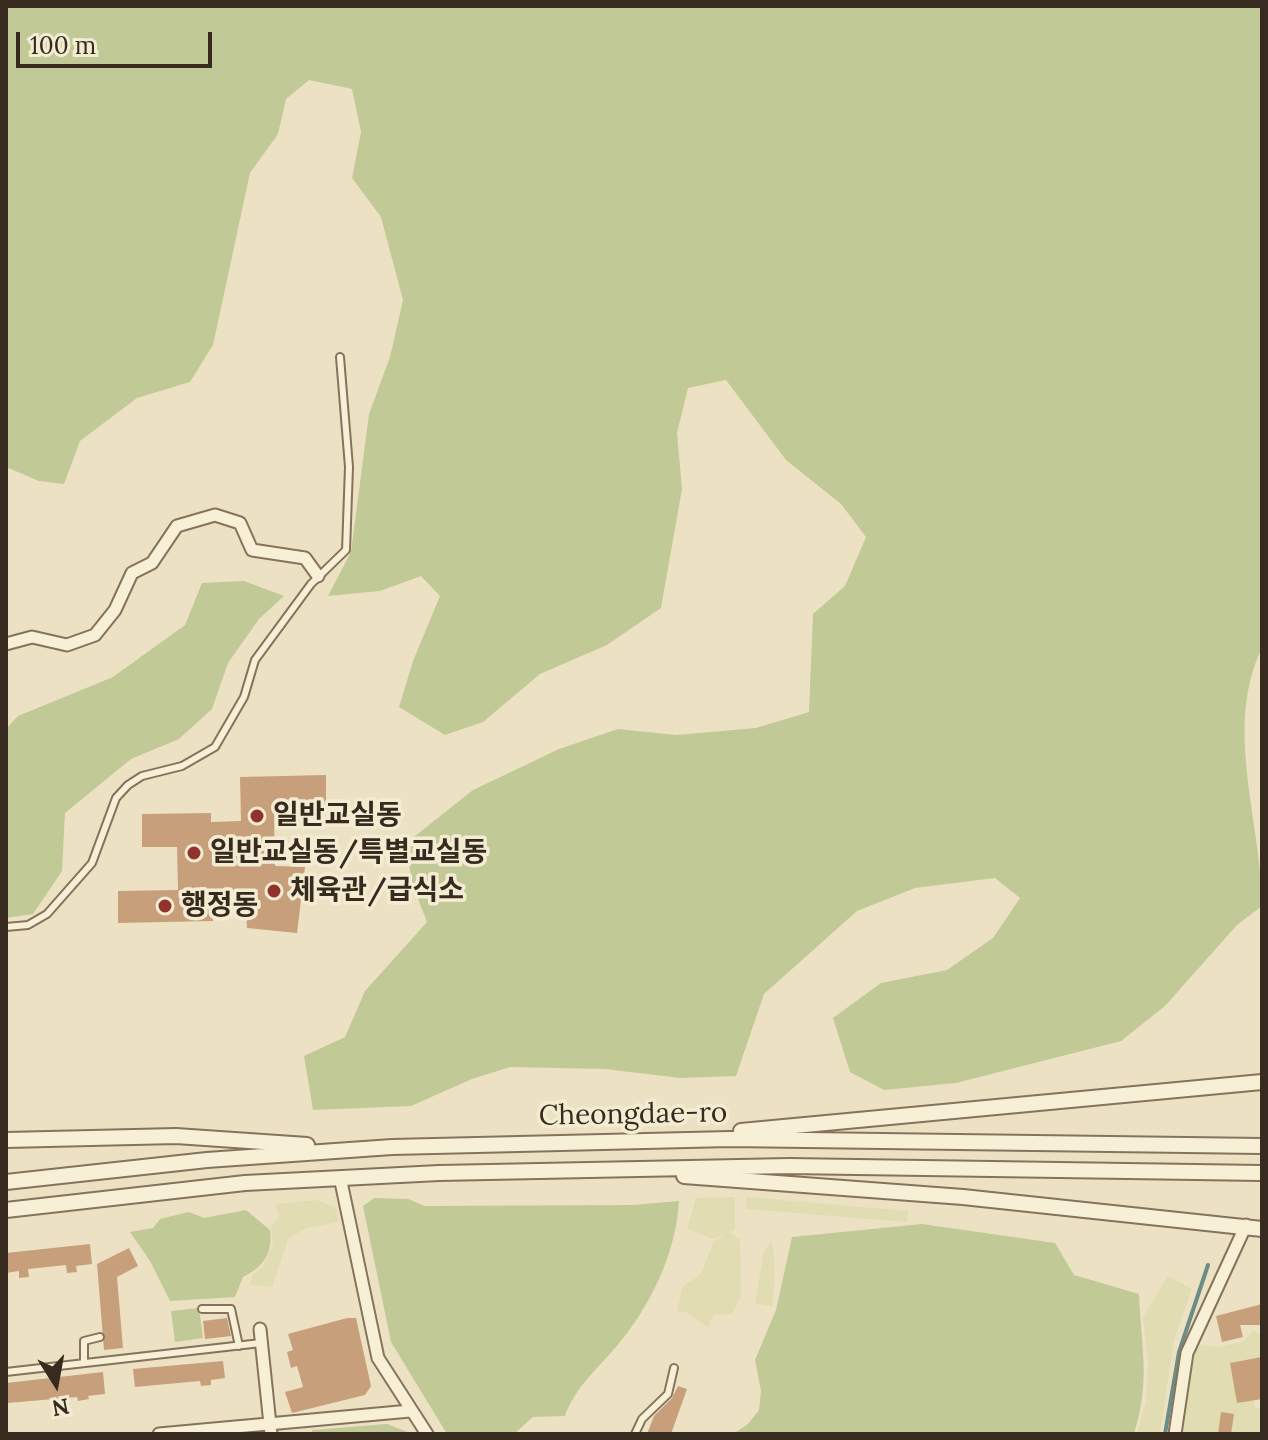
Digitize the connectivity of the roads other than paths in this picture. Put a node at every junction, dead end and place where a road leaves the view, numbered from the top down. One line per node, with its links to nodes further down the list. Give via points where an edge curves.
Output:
1 (340, 357): 2 (lane, via 350,508 346,550)
2 (318, 576): 3 (street, via 305,558 252,550 240,523 215,515 177,526 152,563 132,573 115,610 95,635 67,645 32,637); 4 (lane, via 255,660 244,697 215,747 182,766 128,785 116,798 92,863 47,914 28,925)
3 (6, 644)
4 (6, 927)
5 (1262, 1082): 7 (street)
6 (6, 1140): 9 (street, via 176,1136)
7 (616, 1142): 8 (street, Cheongdae-ro, via 964,1139); 9 (street, Cheongdae-ro)
8 (1262, 1146)
9 (359, 1148): 13 (street, Cheongdae-ro)
10 (612, 1170): 11 (street, Cheongdae-ro, via 875,1167); 12 (street, Cheongdae-ro); 15 (street)
11 (1262, 1173)
12 (340, 1177): 14 (street, Cheongdae-ro); 25 (street, via 375,1351)
13 (6, 1182)
14 (6, 1210)
15 (1246, 1225): 16 (street); 31 (street, via 1190,1345)
16 (1262, 1229)
17 (202, 1309): 21 (lane, via 231,1309)
18 (260, 1329): 20 (street)
19 (100, 1337): 22 (lane, via 84,1341)
20 (261, 1343): 21 (lane); 26 (street)
21 (239, 1346): 22 (lane)
22 (84, 1363): 24 (lane)
23 (674, 1368): 30 (lane, via 668,1394 642,1419)
24 (6, 1372)
25 (410, 1411): 26 (street); 29 (street)
26 (271, 1430): 27 (street)
27 (194, 1432): 28 (street)
28 (159, 1434)
29 (427, 1434)
30 (635, 1434)
31 (1175, 1434)

